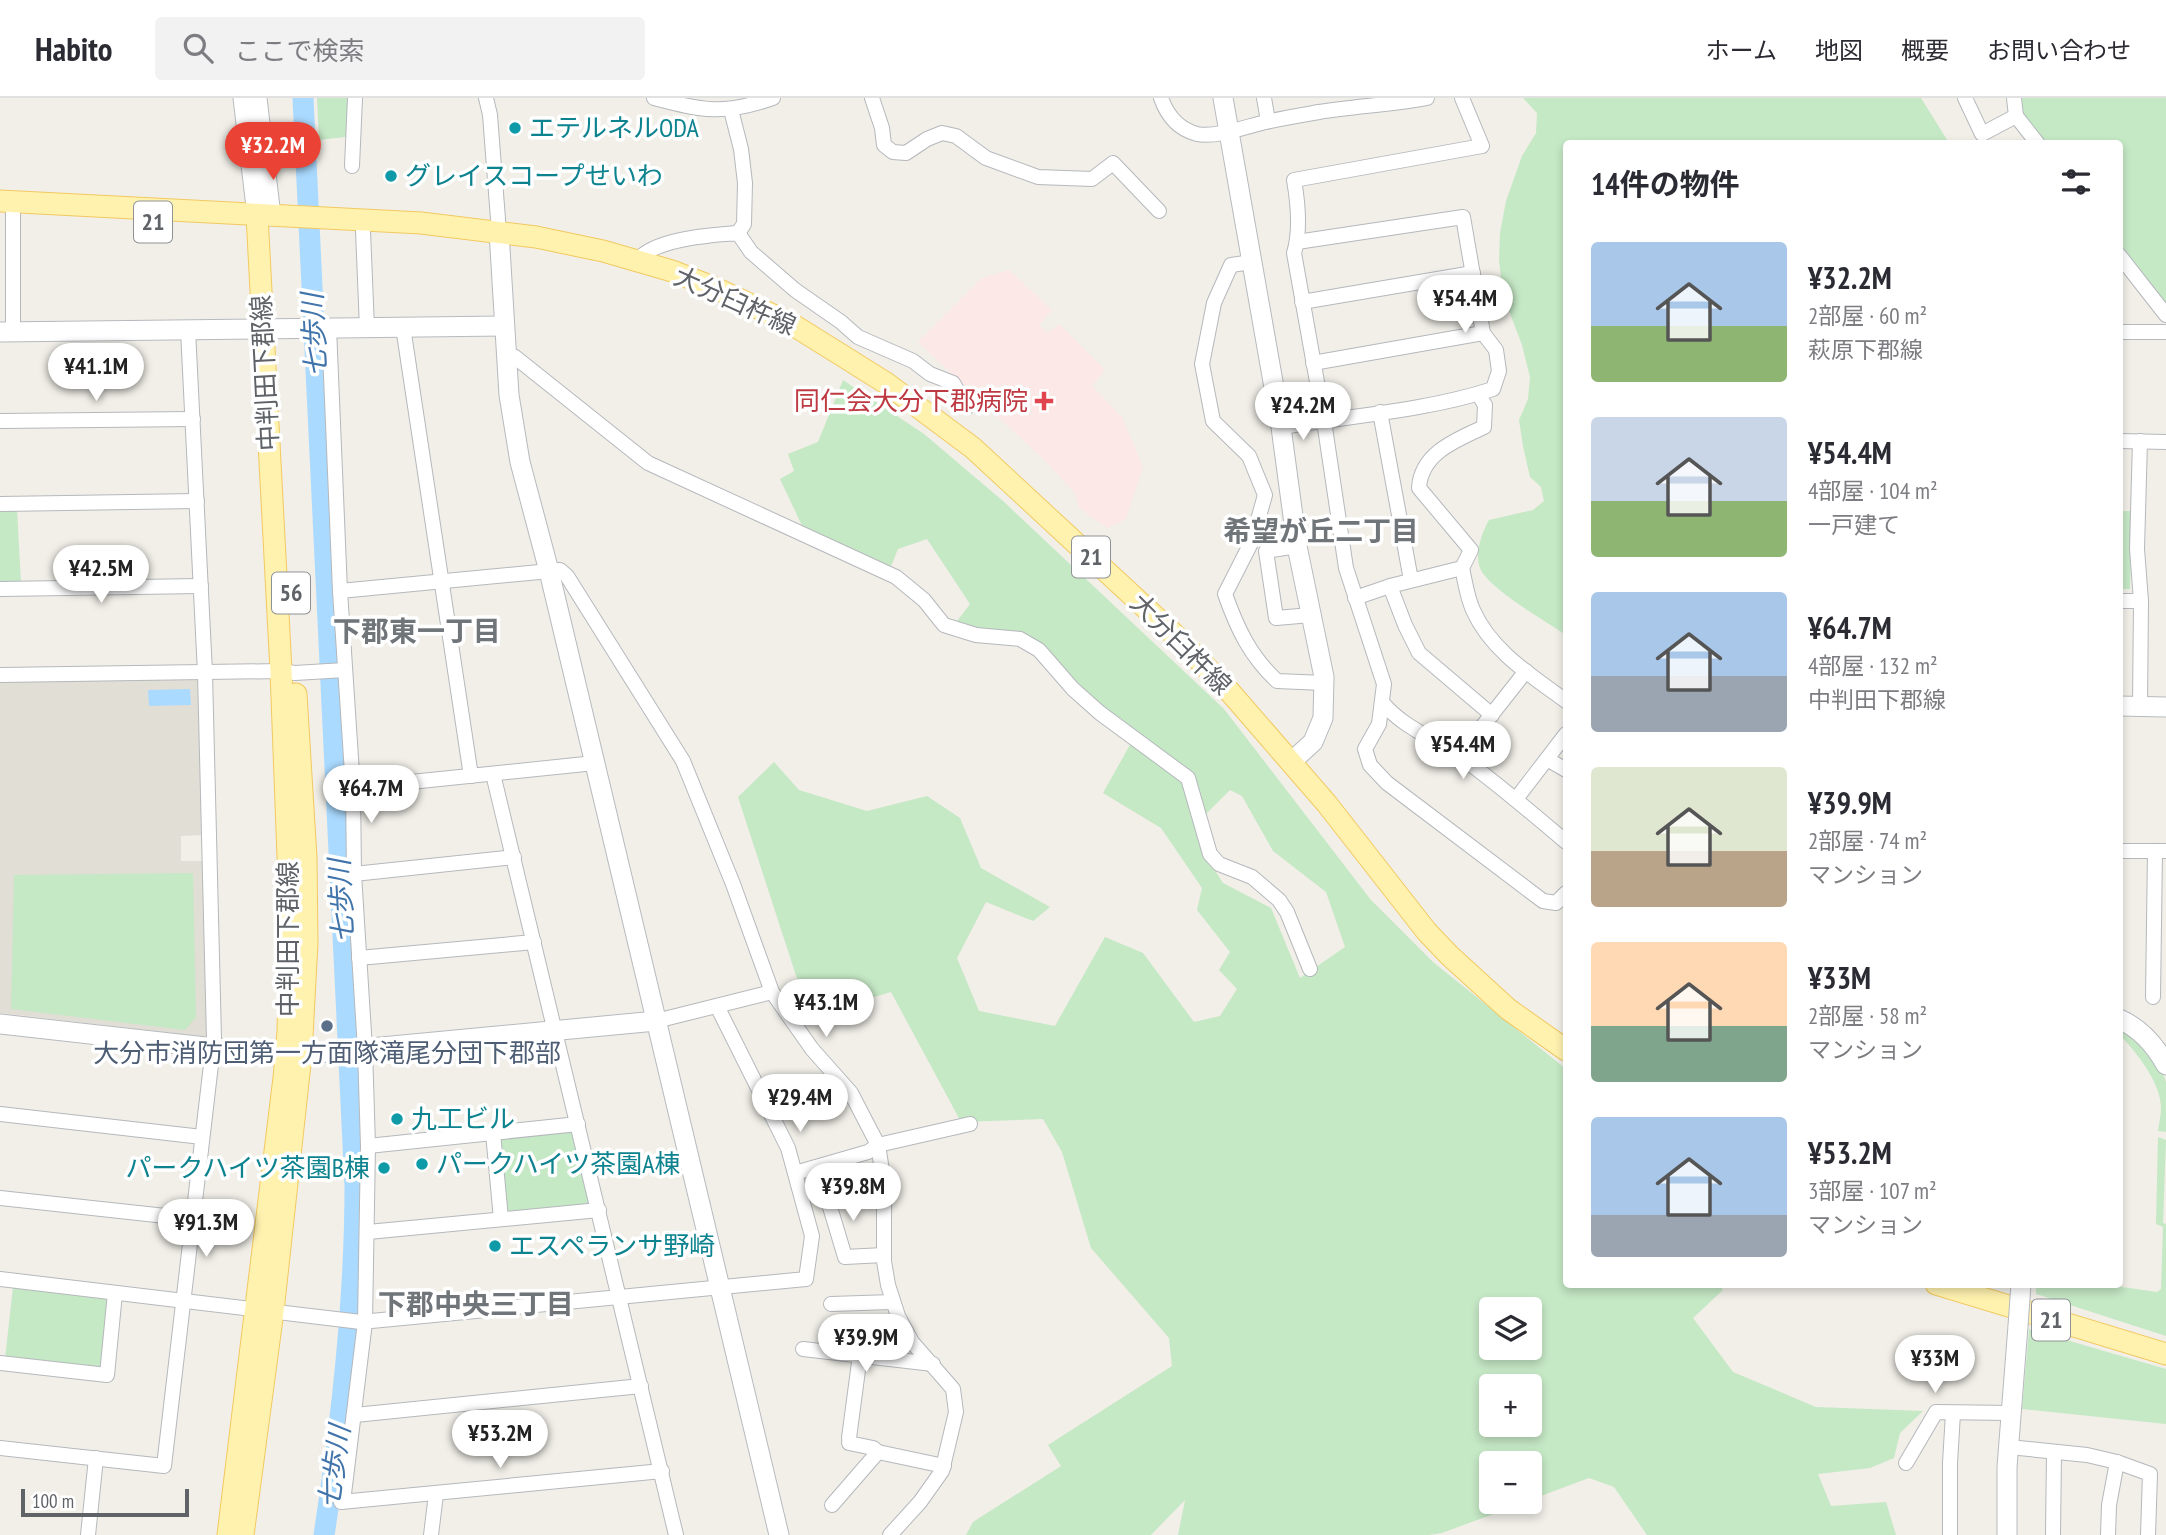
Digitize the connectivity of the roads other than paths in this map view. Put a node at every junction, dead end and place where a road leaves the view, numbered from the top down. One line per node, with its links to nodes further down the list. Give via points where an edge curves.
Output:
1 (231, 98): 22 (street, via 245,154)
2 (243, 98): 22 (street)
3 (257, 98): 26 (street)
4 (355, 98): 23 (street)
5 (486, 98): 29 (street)
6 (774, 98): 17 (street)
7 (872, 98): 25 (street, via 884,145 892,152 906,153 942,133 956,136 986,158 1038,177 1092,179 1113,163)
8 (1161, 98): 20 (street, via 1167,114 1184,129 1200,135)
9 (1223, 98): 20 (street)
10 (1264, 98): 19 (street)
11 (1427, 98): 16 (street, via 1388,105)
12 (1462, 98): 31 (street, via 1482,146 1294,180)
13 (1965, 98): 18 (street, via 1982,134)
14 (2014, 98): 18 (street)
15 (659, 99): 17 (street, via 687,108)
16 (1322, 105): 19 (street)
17 (731, 110): 30 (street, via 745,183 744,224)
18 (2016, 116): 21 (street)
19 (1268, 121): 20 (street)
20 (1228, 131): 34 (street)
21 (2035, 140)
22 (250, 155): 26 (street)
23 (352, 166)
24 (6, 207): 26 (main road, 大分臼杵線 / 21); 46 (street)
25 (1159, 211)
26 (264, 222): 27 (main road, 大分臼杵線 / 21); 43 (main road, 中判田下郡線 / 56)
27 (322, 224): 28 (main road, 大分臼杵線 / 21); 29 (main road, 大分臼杵線 / 21, via 421,223)
28 (363, 231): 29 (main road, 大分臼杵線 / 21); 42 (street)
29 (499, 232): 33 (main road, 大分臼杵線 / 21, via 578,245); 40 (street)
30 (738, 233): 33 (street, via 659,247 643,253); 53 (street, via 751,252 795,290 858,337 953,383)
31 (1297, 242): 35 (street, via 1463,216); 38 (street, via 1294,253)
32 (2123, 260): 37 (street)
33 (637, 261): 94 (main road, 大分臼杵線 / 21, via 715,288 790,323 866,369 939,422 1014,485 1176,636)
34 (1251, 262): 58 (street); 84 (street, via 1231,265 1214,303 1202,363 1213,421 1249,456 1265,495 1252,541 1226,594 1251,652 1277,681)
35 (1472, 273): 38 (street); 49 (street)
36 (2123, 276): 37 (street)
37 (2135, 276): 39 (street)
38 (1303, 302): 51 (street)
39 (2166, 315)
40 (504, 326): 41 (street); 50 (street)
41 (403, 327): 42 (street); 68 (street)
42 (367, 328): 44 (street)
43 (269, 329): 44 (street); 45 (street); 81 (main road, 中判田下郡線 / 56)
44 (327, 329): 72 (street)
45 (188, 330): 46 (street); 55 (street)
46 (6, 332)
47 (2123, 332): 48 (street)
48 (2166, 332)
49 (1483, 334): 51 (street); 52 (street, via 1496,350 1499,372 1493,389)
50 (505, 353): 66 (street, via 520,462); 109 (street, via 648,463 896,577 924,600 944,625 976,635 1020,639 1039,650 1100,713 1188,779 1210,854 1219,864 1252,877 1279,900)
51 (1313, 363): 57 (street)
52 (1478, 394): 54 (street); 65 (street, via 1485,405 1484,426 1439,450 1419,481 1419,488 1471,550)
53 (967, 407)
54 (1380, 412): 57 (street); 67 (street)
55 (193, 419): 56 (street); 62 (street)
56 (0, 421)
57 (1324, 421): 58 (street); 73 (street, via 1346,568)
58 (1281, 427): 64 (street)
59 (2123, 441): 60 (street)
60 (2140, 441): 61 (street); 75 (street, via 2137,549)
61 (2166, 442)
62 (197, 501): 63 (street); 69 (street)
63 (0, 504)
64 (1297, 546): 77 (street); 77 (street, via 1266,551 1276,618)
65 (1462, 568): 67 (street); 80 (street, via 1473,610 1494,643)
66 (549, 571): 68 (street); 76 (street, via 560,570 567,576); 78 (street)
67 (1411, 580): 70 (street)
68 (442, 582): 72 (street); 98 (street)
69 (201, 586): 71 (street); 82 (street)
70 (1390, 586): 73 (street); 90 (street, via 1419,653)
71 (0, 589)
72 (340, 592): 79 (street)
73 (1355, 598): 86 (street, via 1384,684)
74 (2123, 601): 75 (street)
75 (2141, 601): 88 (street)
76 (589, 610): 78 (street, via 570,614); 110 (street, via 683,761)
77 (1311, 615): 84 (street)
78 (561, 624): 95 (street)
79 (342, 670): 81 (street); 99 (street)
80 (1526, 671): 85 (street); 90 (street)
81 (296, 672): 82 (street); 120 (main road, 中判田下郡線 / 56, via 307,943)
82 (205, 673): 83 (street); 117 (street)
83 (0, 675)
84 (1324, 683): 94 (street, via 1324,718 1313,742)
85 (1563, 699)
86 (1382, 702): 92 (street, via 1392,714); 106 (street, via 1379,724 1365,749 1370,765 1387,783 1544,901 1556,903)
87 (2123, 706): 88 (street)
88 (2140, 706): 89 (street)
89 (2166, 707)
90 (1492, 715): 92 (street)
91 (1563, 738): 93 (street)
92 (1459, 756): 100 (street)
93 (1547, 759): 96 (street); 100 (street)
94 (1291, 762): 118 (main road, 大分臼杵線 / 21, via 1427,932 1508,1009)
95 (595, 764): 97 (street); 113 (street)
96 (1563, 768)
97 (494, 774): 98 (street); 104 (street)
98 (471, 776): 99 (street)
99 (353, 788): 105 (street)
100 (1516, 799): 101 (street)
101 (1563, 839)
102 (2123, 850): 103 (street)
103 (2161, 851): 111 (street)
104 (514, 857): 105 (street); 107 (street)
105 (354, 874): 108 (street)
106 (1563, 895)
107 (534, 942): 108 (street); 116 (street)
108 (359, 958): 119 (street)
109 (1310, 969)
110 (772, 992): 112 (street); 127 (street, via 812,1049 851,1093)
111 (2153, 997)
112 (717, 1006): 113 (street); 129 (street, via 788,1148)
113 (656, 1021): 116 (street); 138 (street)
114 (2123, 1021): 121 (street, via 2150,1041)
115 (0, 1024): 117 (street)
116 (556, 1031): 119 (street); 123 (street)
117 (213, 1048): 120 (street); 126 (street)
118 (1563, 1048)
119 (363, 1050): 120 (street); 128 (street)
120 (294, 1056): 146 (main road, 中判田下郡線 / 56)
121 (2166, 1065)
122 (0, 1114): 126 (street)
123 (578, 1124): 125 (street); 132 (street)
124 (970, 1124): 127 (street)
125 (493, 1133): 128 (street); 134 (street)
126 (202, 1137): 133 (street)
127 (878, 1145): 129 (street); 136 (street, via 884,1183)
128 (368, 1146): 135 (street)
129 (795, 1173): 138 (street, via 812,1236 806,1279)
130 (824, 1187): 136 (street, via 845,1257)
131 (0, 1198): 133 (street)
132 (598, 1210): 134 (street); 142 (street)
133 (193, 1219): 143 (street)
134 (501, 1219): 135 (street)
135 (368, 1232): 147 (street)
136 (884, 1255): 144 (street)
137 (0, 1279): 141 (street)
138 (720, 1287): 142 (street); 173 (street)
139 (1949, 1288): 149 (main road, 21)
140 (2021, 1288): 155 (street, bridge)
141 (115, 1293): 143 (street); 151 (street, via 107,1375)
142 (620, 1297): 147 (street); 153 (street)
143 (183, 1300): 146 (street); 161 (street, via 164,1466)
144 (894, 1302): 145 (street); 152 (street, via 912,1342)
145 (831, 1304)
146 (264, 1310): 147 (street); 169 (main road, 中判田下郡線 / 56); 170 (main road, 中判田下郡線 / 56)
147 (363, 1322): 156 (street)
148 (803, 1349): 150 (street)
149 (2166, 1354)
150 (860, 1355): 152 (street); 160 (street, via 849,1441)
151 (0, 1363)
152 (933, 1364): 164 (street, via 953,1389 956,1412)
153 (641, 1386): 156 (street); 165 (street)
154 (1953, 1413): 155 (street); 163 (street, via 1936,1412); 175 (street)
155 (2011, 1413): 157 (street)
156 (355, 1415): 166 (street, via 342,1502)
157 (2009, 1447): 159 (street); 176 (street)
158 (0, 1448): 161 (street)
159 (2054, 1451): 162 (street); 177 (street)
160 (878, 1452): 164 (street); 167 (street)
161 (96, 1458): 168 (street)
162 (2117, 1462): 178 (street); 179 (street, via 2150,1474)
163 (1906, 1463)
164 (944, 1466): 174 (street)
165 (662, 1471): 166 (street); 172 (street)
166 (436, 1494): 171 (street)
167 (832, 1505)
168 (88, 1535)
169 (228, 1535)
170 (243, 1535)
171 (431, 1535)
172 (676, 1535)
173 (779, 1535)
174 (890, 1535)
175 (1950, 1535)
176 (2007, 1535)
177 (2053, 1535)
178 (2108, 1535)
179 (2148, 1535)

